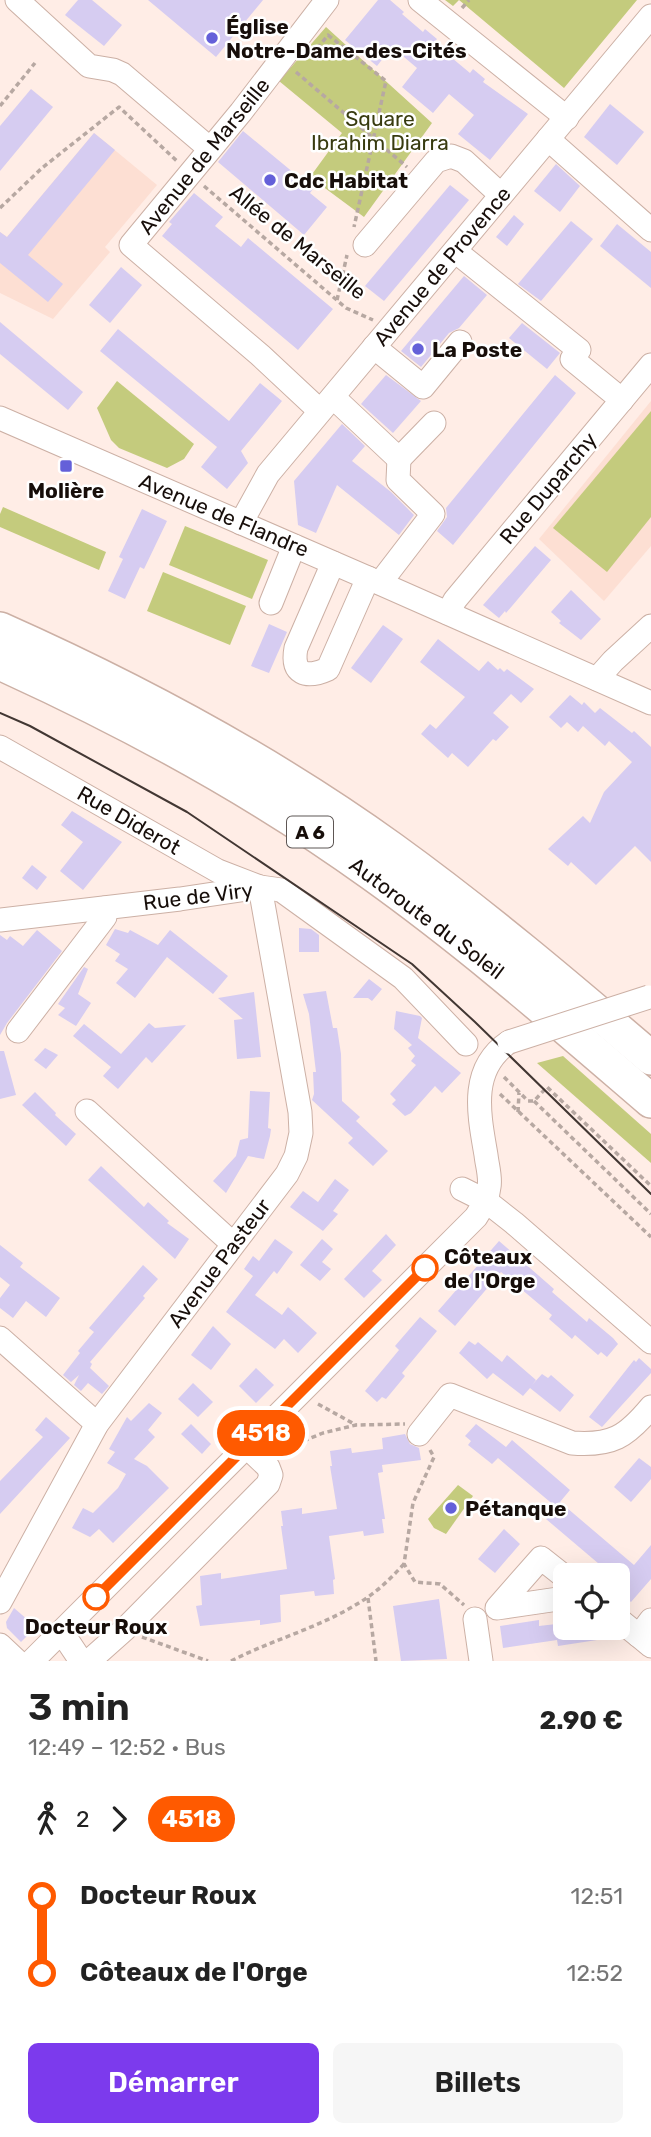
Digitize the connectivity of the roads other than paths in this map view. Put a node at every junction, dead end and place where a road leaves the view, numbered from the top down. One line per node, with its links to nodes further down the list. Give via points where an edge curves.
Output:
1 (17, 0): 7 (street, via 89,66 122,74)
2 (327, 0): 7 (street, Avenue de Marseille)
3 (420, 0): 5 (street)
4 (651, 16): 5 (street, Avenue de Provence)
5 (567, 118): 6 (street, Avenue de Provence)
6 (548, 139): 8 (street, Avenue de Provence); 9 (street)
7 (209, 148): 16 (street, Avenue de Marseille, via 131,245 260,355)
8 (501, 195): 10 (street, via 464,161 451,156 436,162); 11 (street, Avenue de Provence)
9 (651, 230)
10 (355, 241)
11 (455, 251): 13 (street, Avenue de Provence); 15 (street, via 579,351 572,359)
12 (460, 342): 13 (street, via 423,387)
13 (374, 347): 16 (street, Avenue de Provence)
14 (651, 365): 15 (street, Rue Duparchy)
15 (622, 400): 25 (street, Rue Duparchy)
16 (326, 404): 19 (street); 20 (street, Avenue de Provence, via 268,474)
17 (0, 418): 20 (street, Avenue de Flandre)
18 (434, 423): 19 (street)
19 (399, 459): 23 (street, via 398,480 433,514)
20 (241, 523): 21 (street, Avenue de Flandre)
21 (293, 546): 22 (street, Avenue de Flandre); 24 (street)
22 (333, 562): 23 (street, Avenue de Flandre); 23 (street, via 296,648 294,660 306,675 328,669)
23 (374, 580): 25 (street, Avenue de Flandre)
24 (271, 603)
25 (448, 613): 29 (street, Avenue de Flandre)
26 (651, 626): 29 (street)
27 (0, 629): 38 (highway, Autoroute du Soleil / A 6, via 130,690 323,802 492,925)
28 (0, 663): 39 (highway, Autoroute du Soleil / A 6, via 176,750 330,845 429,916)
29 (597, 680): 30 (street, Avenue de Flandre)
30 (651, 703)
31 (0, 747): 32 (street, Rue Diderot, via 218,871)
32 (260, 887): 33 (street, Rue de Viry); 37 (street, Rue de Viry, via 281,890 403,978); 43 (street, Avenue Pasteur, via 298,1090 300,1133 287,1174)
33 (105, 908): 34 (street, Rue de Viry); 36 (street, via 105,917)
34 (0, 920)
35 (650, 997): 42 (street, bridge, via 509,1042 495,1053 494,1068 482,1074 478,1093 490,1186)
36 (18, 1031)
37 (466, 1044)
38 (651, 1058)
39 (651, 1101)
40 (87, 1111): 43 (street)
41 (462, 1189): 42 (street)
42 (486, 1201): 45 (street); 49 (street, via 476,1217)
43 (233, 1244): 47 (street, Avenue Pasteur)
44 (0, 1338): 47 (street)
45 (651, 1342)
46 (651, 1407): 48 (street, via 625,1435 609,1442 572,1443 450,1395)
47 (97, 1424): 52 (street, Avenue Pasteur)
48 (423, 1429)
49 (247, 1447): 55 (street); 61 (street, via 268,1467 268,1484)
50 (553, 1568): 51 (street, via 541,1558 497,1608)
51 (553, 1600)
52 (0, 1602)
53 (475, 1619): 62 (street)
54 (630, 1625): 56 (street)
55 (59, 1634): 59 (street); 60 (street)
56 (647, 1634)
57 (0, 1645): 58 (street)
58 (17, 1661)
59 (32, 1661)
60 (80, 1661)
61 (89, 1661)
62 (481, 1661)

